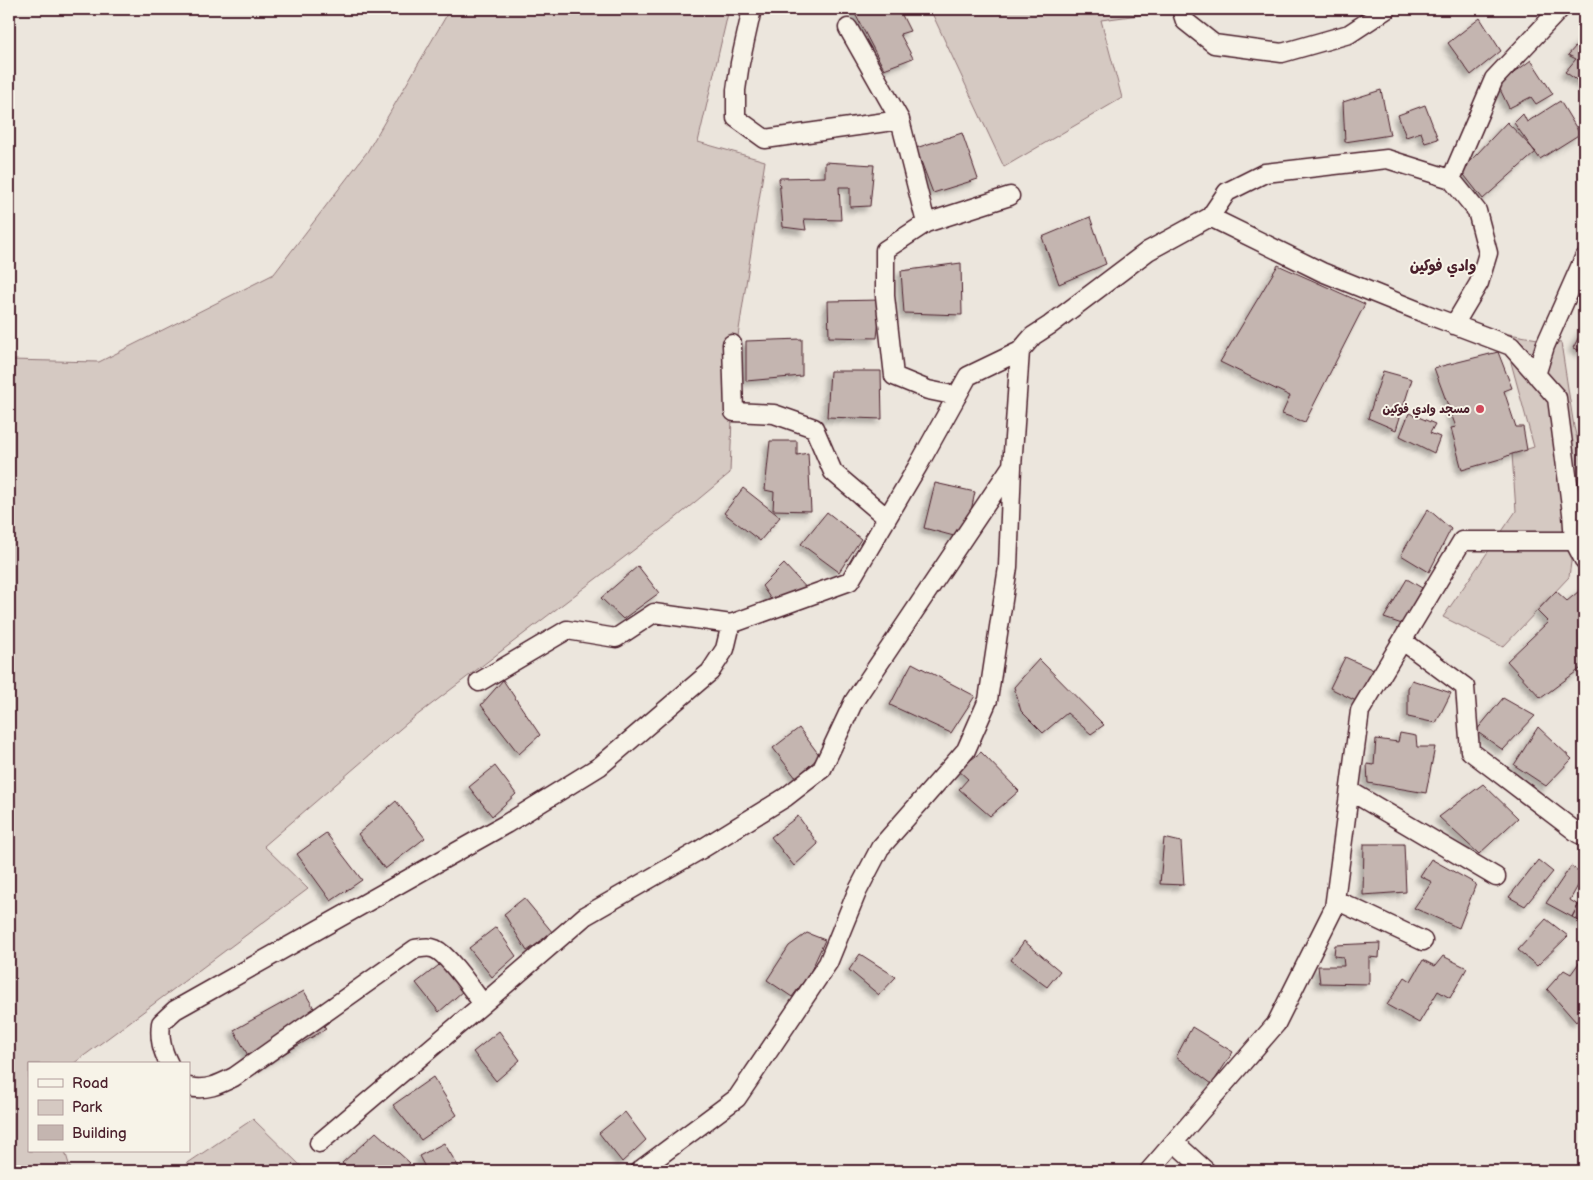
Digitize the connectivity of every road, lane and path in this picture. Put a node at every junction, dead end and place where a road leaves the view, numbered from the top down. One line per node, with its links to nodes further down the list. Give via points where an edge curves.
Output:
1 (752, 9): 6 (street, via 737,81 736,118 765,139)
2 (1181, 9): 3 (street, via 1185,21 1214,44 1282,53 1349,34)
3 (1387, 9)
4 (1550, 12): 7 (street, via 1494,79)
5 (848, 28): 6 (street)
6 (900, 120): 10 (street)
7 (1451, 179): 9 (street, via 1387,159 1265,174 1227,192); 12 (street, via 1477,211 1488,253 1479,283)
8 (1010, 196): 10 (street)
9 (1210, 217): 12 (street, via 1322,272); 14 (street, via 1148,251 1033,336)
10 (926, 223): 16 (street, via 885,250 885,296 894,376 928,390)
11 (1584, 258): 15 (street, via 1545,346)
12 (1454, 325): 15 (street, via 1511,346)
13 (732, 344): 18 (street, via 734,412 774,414 814,428 833,472)
14 (1020, 351): 16 (street, via 968,376); 17 (street)
15 (1536, 375): 19 (street, via 1557,398)
16 (956, 396): 18 (street)
17 (1012, 467): 29 (street, via 854,701 822,769 778,802 584,916); 34 (street, via 1008,567 988,700 966,750 880,848 857,892 828,963 737,1098)
18 (887, 518): 21 (street, via 850,582)
19 (1574, 541): 20 (street); 22 (street, via 1462,541)
20 (1584, 560)
21 (731, 624): 23 (street, via 654,613 616,638 567,630); 30 (street, via 725,649 710,672 600,766 506,824 175,1010 161,1023 162,1050)
22 (1403, 640): 24 (street, via 1360,711); 25 (street, via 1465,686 1470,751)
23 (479, 682)
24 (1350, 791): 26 (street); 27 (street)
25 (1579, 834)
26 (1496, 878)
27 (1336, 900): 28 (street); 32 (street, via 1276,1024)
28 (1423, 941)
29 (483, 1004): 31 (street, via 436,950 428,947 415,949 234,1077 212,1087); 33 (street)
30 (168, 1062)
31 (190, 1087)
32 (1174, 1142): 35 (street); 36 (street)
33 (319, 1143)
34 (639, 1171)
35 (1149, 1171)
36 (1206, 1171)

